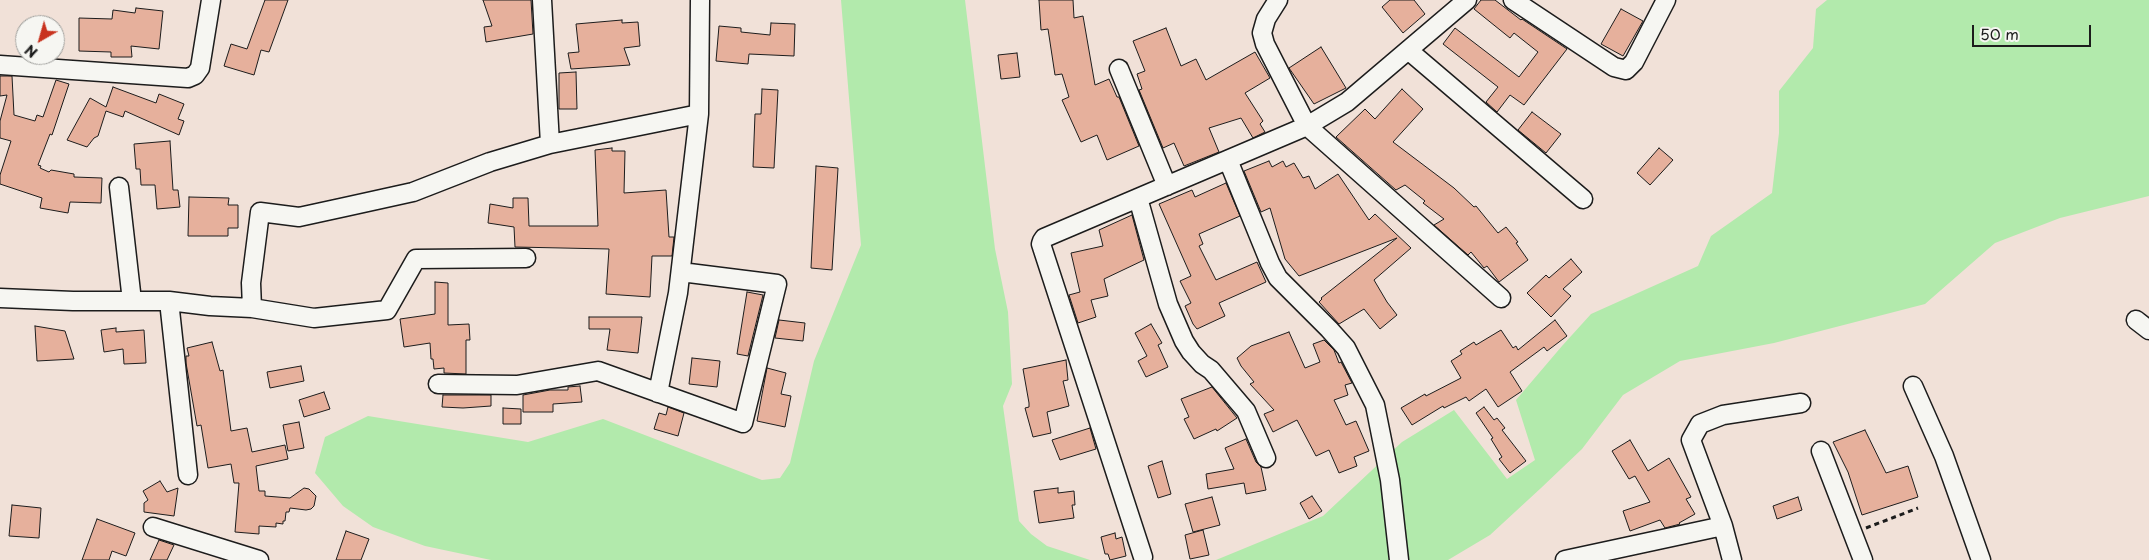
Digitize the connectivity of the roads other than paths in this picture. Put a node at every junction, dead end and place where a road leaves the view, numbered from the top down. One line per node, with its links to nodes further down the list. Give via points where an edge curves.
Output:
1 (211, 0): 9 (street, via 200,68 188,78)
2 (542, 0): 13 (street)
3 (700, 0): 11 (street)
4 (1278, 0): 12 (street, via 1266,19 1262,34)
5 (1467, 0): 8 (street)
6 (1513, 0): 7 (street, via 1614,67 1626,70 1634,62)
7 (1666, 0)
8 (1408, 50): 12 (street, via 1346,102); 18 (street)
9 (0, 65)
10 (1119, 68): 15 (street)
11 (699, 114): 13 (street); 20 (street)
12 (1307, 126): 14 (street); 22 (street)
13 (550, 144): 25 (street, via 490,162 413,192 299,216 260,212 251,283)
14 (1228, 160): 15 (street); 37 (street, via 1278,278 1346,348 1375,405 1390,480)
15 (1167, 186): 17 (street)
16 (119, 187): 23 (street)
17 (1138, 198): 31 (street, via 1168,304 1184,341 1246,411); 35 (street, via 1044,238 1041,244)
18 (1583, 199)
19 (526, 258): 25 (street, via 416,259 386,310 314,318)
20 (681, 272): 28 (street); 28 (street, via 777,284 743,423)
21 (0, 298): 23 (street)
22 (1501, 298)
23 (132, 301): 24 (street)
24 (169, 301): 25 (street); 32 (street)
25 (252, 308)
26 (438, 384): 28 (street, via 517,385 598,371)
27 (1913, 386): 41 (street, via 1944,456)
28 (658, 393)
29 (1801, 403): 33 (street, via 1723,415 1700,424 1691,440)
30 (1821, 451): 40 (street)
31 (1266, 458)
32 (188, 475)
33 (1723, 526): 38 (street); 39 (street)
34 (153, 527): 36 (street)
35 (1144, 557)
36 (259, 560)
37 (1400, 560)
38 (1565, 560)
39 (1732, 560)
40 (1863, 560)
41 (1981, 560)

